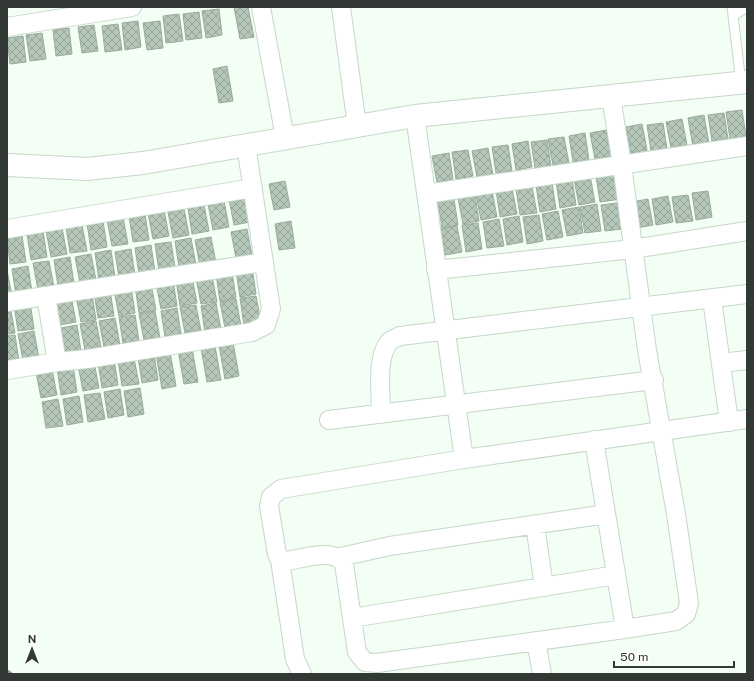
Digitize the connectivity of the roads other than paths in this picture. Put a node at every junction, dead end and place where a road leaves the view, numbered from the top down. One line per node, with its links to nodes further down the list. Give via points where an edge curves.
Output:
1 (132, 7): 6 (street)
2 (261, 7): 11 (street)
3 (341, 7): 10 (street)
4 (747, 7): 5 (lane)
5 (733, 11): 7 (lane)
6 (7, 27)
7 (744, 82): 8 (street)
8 (611, 97): 9 (street); 15 (street)
9 (415, 116): 10 (street); 17 (street)
10 (357, 126): 11 (street)
11 (285, 138): 12 (street)
12 (246, 145): 14 (street, via 87,170); 16 (street)
13 (747, 146): 15 (street)
14 (7, 165)
15 (622, 165): 17 (street); 20 (street)
16 (253, 188): 18 (street); 21 (street)
17 (426, 194): 22 (street)
18 (7, 229)
19 (747, 232): 20 (street)
20 (633, 249): 22 (street); 27 (street)
21 (264, 262): 24 (street); 30 (street, via 271,309 266,324 252,332)
22 (436, 270): 28 (street)
23 (747, 294): 25 (street)
24 (46, 296): 26 (street); 30 (street)
25 (712, 300): 27 (street); 31 (street)
26 (7, 302)
27 (641, 308): 28 (street); 33 (street)
28 (445, 332): 34 (street); 35 (street, via 400,336 390,341 383,352 381,364)
29 (747, 360): 31 (street)
30 (58, 362): 32 (street)
31 (721, 363): 38 (street)
32 (7, 370)
33 (654, 380): 34 (street); 39 (street)
34 (456, 404): 35 (street); 41 (street)
35 (381, 414): 37 (street)
36 (747, 419): 38 (street)
37 (329, 420)
38 (728, 422): 39 (street)
39 (662, 431): 40 (street); 49 (street, via 689,603 686,614 676,621)
40 (594, 440): 41 (street); 42 (street)
41 (464, 459): 45 (street, via 281,489 271,497 270,506)
42 (606, 514): 43 (street); 46 (street)
43 (535, 525): 44 (street, via 390,546); 47 (street)
44 (340, 557): 45 (street, via 330,554); 48 (street, via 344,564)
45 (280, 560): 52 (street, via 295,659)
46 (616, 575): 47 (street); 49 (street)
47 (544, 587): 48 (street)
48 (352, 618): 51 (street, via 357,652)
49 (625, 629): 50 (street)
50 (536, 641): 51 (street); 53 (street)
51 (371, 669)
52 (302, 674)
53 (542, 674)

